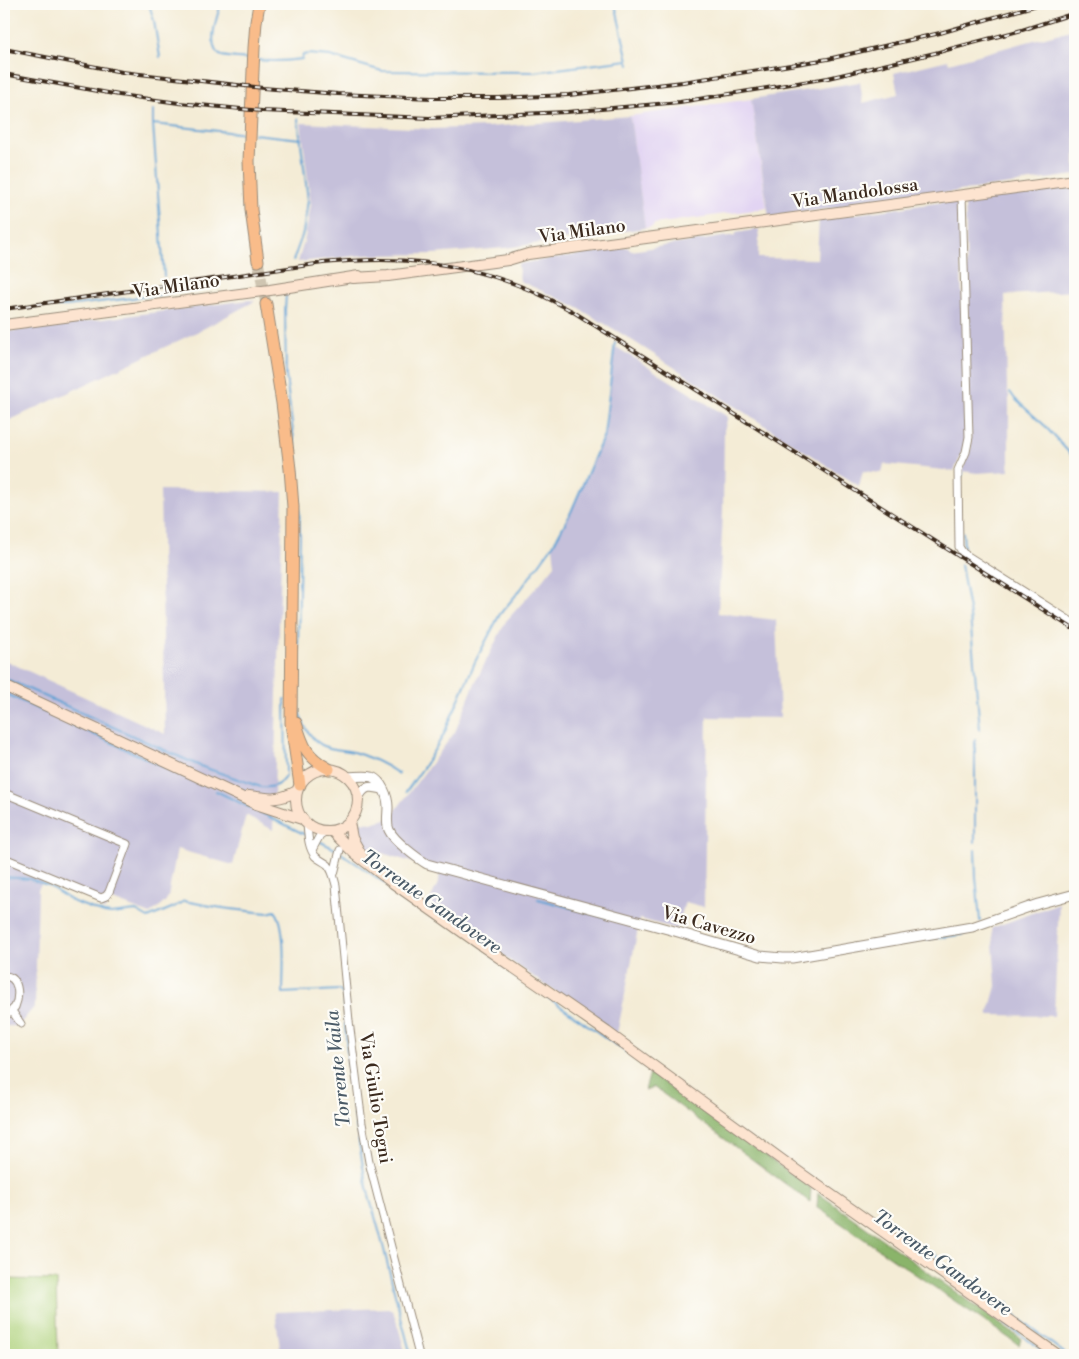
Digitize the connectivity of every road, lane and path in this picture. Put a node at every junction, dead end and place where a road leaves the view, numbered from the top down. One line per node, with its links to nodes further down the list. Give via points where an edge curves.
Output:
1 (259, 4): 5 (main road, via 249,161 250,210)
2 (1075, 180): 3 (main road, Via Mandolossa)
3 (962, 195): 4 (main road, Via Mandolossa); 8 (street, via 969,437 958,470 959,547 962,553)
4 (640, 239): 7 (main road, Via Milano, via 528,254 508,260)
5 (258, 261)
6 (266, 304): 10 (main road, via 282,402 293,507)
7 (4, 325)
8 (1075, 624)
9 (4, 686): 16 (main road)
10 (292, 705): 11 (main road, via 298,731 308,753); 13 (main road)
11 (329, 769): 12 (main road); 13 (main road, via 313,772)
12 (348, 777): 14 (street, via 372,777); 17 (main road)
13 (298, 788): 16 (main road, via 277,800); 19 (main road, via 296,808)
14 (383, 789): 17 (street, via 369,787); 26 (street, Via Cavezzo, via 390,833 427,864 760,956 792,958 957,931)
15 (4, 793): 23 (street, via 127,844 109,892 101,898)
16 (236, 794): 19 (main road)
17 (358, 798): 18 (main road, via 357,810)
18 (349, 822): 20 (main road); 24 (main road, via 352,838)
19 (305, 824): 20 (main road); 21 (street)
20 (326, 833): 21 (street); 24 (main road)
21 (312, 850): 25 (street)
22 (340, 850): 25 (street, Via Giulio Togni)
23 (4, 858)
24 (368, 862): 32 (main road, via 393,883 608,1032 789,1165)
25 (334, 874): 31 (street, Via Giulio Togni, via 362,1123)
26 (1075, 894)
27 (4, 976): 28 (street, via 9,976 16,983 17,1003)
28 (12, 1011): 29 (street); 30 (street)
29 (4, 1014)
30 (21, 1024)
31 (420, 1355)
32 (1058, 1355)

